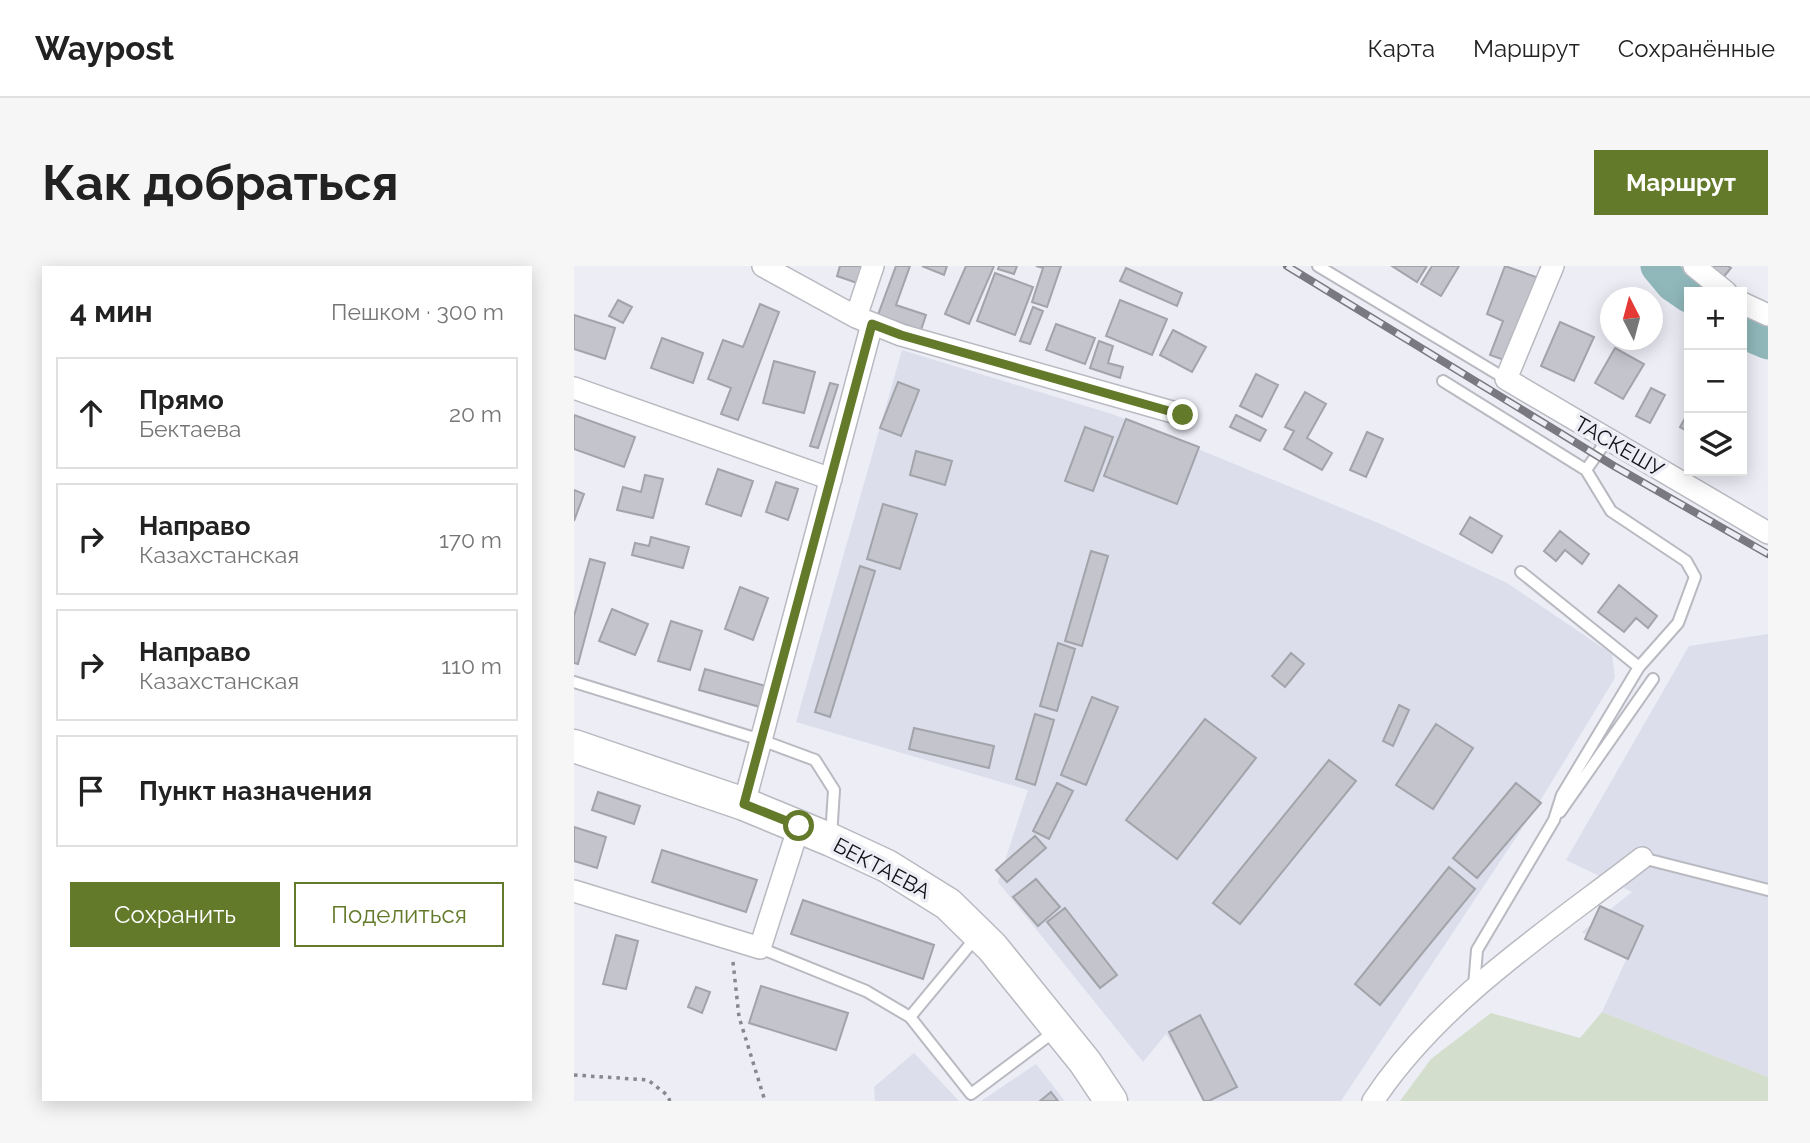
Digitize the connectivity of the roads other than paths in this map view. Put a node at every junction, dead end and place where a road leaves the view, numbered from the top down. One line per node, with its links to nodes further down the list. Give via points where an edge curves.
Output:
1 (763, 266): 9 (street)
2 (873, 266): 9 (street)
3 (1318, 266): 10 (lane)
4 (1694, 266): 6 (street)
5 (1549, 268): 10 (street)
6 (1721, 287)
7 (1747, 305): 8 (street)
8 (1768, 315)
9 (864, 320): 13 (street, via 901,335); 16 (street)
10 (1506, 379): 14 (street, ТАСКЕШУ)
11 (1443, 381): 15 (lane)
12 (574, 388): 16 (street)
13 (1183, 415)
14 (1607, 440): 15 (lane); 17 (street, ТАСКЕШУ)
15 (1586, 470): 19 (lane, via 1611,511 1686,561 1695,578 1678,623)
16 (831, 479): 22 (street)
17 (1768, 533)
18 (1521, 572): 19 (lane)
19 (1639, 667): 25 (lane, via 1562,795)
20 (1653, 680): 25 (lane)
21 (574, 682): 22 (lane)
22 (761, 740): 24 (street); 27 (lane, via 815,760 834,790)
23 (574, 746): 24 (street, БЕКТАЕВА)
24 (744, 804): 26 (street, БЕКТАЕВА)
25 (1554, 820): 33 (lane, via 1477,950)
26 (799, 826): 27 (street, БЕКТАЕВА); 32 (street)
27 (831, 840): 31 (street, БЕКТАЕВА, via 887,866 948,904)
28 (1642, 858): 29 (lane); 33 (street)
29 (1768, 890)
30 (574, 891): 32 (street)
31 (979, 934): 34 (lane); 35 (street, БЕКТАЕВА)
32 (760, 948): 34 (lane, via 866,991)
33 (1474, 989): 37 (street, via 1392,1072)
34 (910, 1017): 35 (lane, via 971,1094)
35 (1058, 1029): 36 (street, БЕКТАЕВА)
36 (1111, 1101)
37 (1373, 1101)

